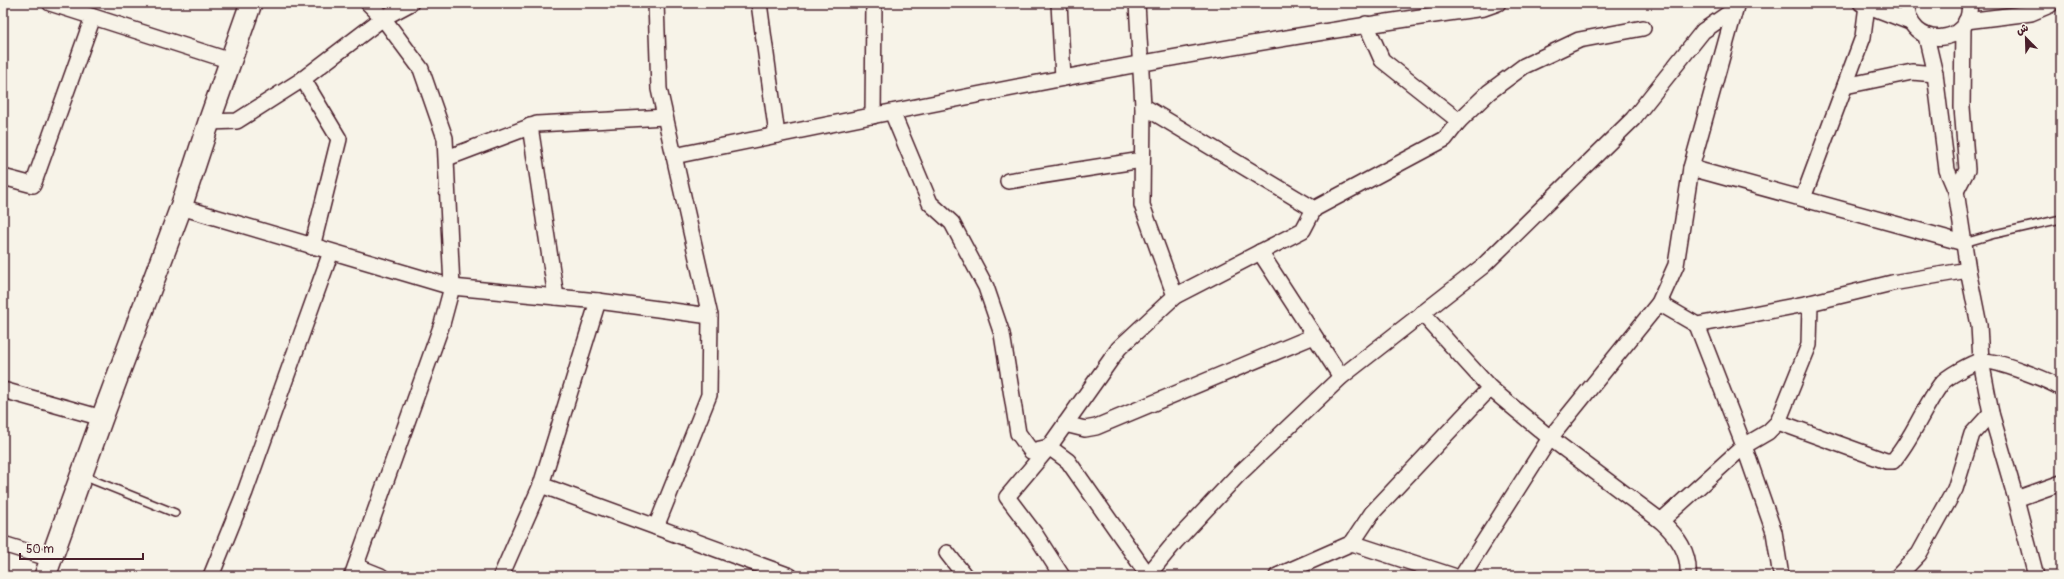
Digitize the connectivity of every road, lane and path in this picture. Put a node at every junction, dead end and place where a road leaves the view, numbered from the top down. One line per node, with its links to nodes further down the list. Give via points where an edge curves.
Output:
1 (50, 3): 16 (street)
2 (251, 3): 23 (main road)
3 (411, 3): 17 (street)
4 (656, 3): 32 (street, via 659,89)
5 (759, 3): 36 (street)
6 (874, 3): 31 (street)
7 (1059, 3): 26 (street)
8 (1137, 3): 24 (street)
9 (1498, 3): 19 (street, via 1484,8)
10 (1907, 3): 18 (street)
11 (1969, 3): 20 (street, via 1970,8)
12 (369, 4): 17 (street)
13 (1864, 4): 18 (street); 28 (street, via 1863,37)
14 (2052, 4): 20 (street, via 2031,13)
15 (1736, 6): 40 (street); 59 (street, via 1703,31 1633,119 1483,266)
16 (93, 17): 23 (street); 41 (street, via 33,185)
17 (384, 18): 27 (street); 38 (street, via 421,69 445,138)
18 (1910, 22): 22 (street)
19 (1366, 24): 24 (street); 33 (street, via 1382,60)
20 (1964, 24): 22 (street, via 1955,34 1946,37); 43 (street, via 1962,107 1967,170)
21 (1643, 28): 33 (street, via 1579,40 1524,66 1489,92)
22 (1926, 36): 25 (street)
23 (230, 61): 34 (main road)
24 (1140, 63): 26 (street); 29 (street)
25 (1935, 74): 28 (street, via 1912,72); 43 (street, via 1947,170)
26 (1063, 78): 30 (street)
27 (303, 79): 34 (street, via 237,121); 49 (street, via 339,139)
28 (1845, 86): 44 (street)
29 (1143, 106): 39 (street); 46 (street)
30 (892, 112): 31 (street); 74 (street, via 930,203 952,222 986,287 1002,334 1018,433 1031,451)
31 (873, 116): 36 (street)
32 (665, 117): 35 (street); 37 (street)
33 (1459, 121): 46 (street, via 1445,139)
34 (209, 122): 45 (main road)
35 (530, 126): 38 (street); 55 (street)
36 (777, 135): 37 (street)
37 (674, 156): 60 (street)
38 (447, 158): 53 (street)
39 (1142, 160): 42 (street); 54 (street, via 1142,205)
40 (1691, 168): 44 (street); 57 (street, via 1676,265)
41 (3, 177)
42 (1008, 181)
43 (1956, 191): 48 (street)
44 (1804, 198): 48 (street)
45 (181, 207): 49 (street); 69 (main road)
46 (1314, 209): 51 (street, via 1303,230)
47 (2061, 219): 48 (lane)
48 (1964, 243): 52 (street)
49 (312, 246): 50 (street)
50 (331, 252): 53 (street); 89 (street, via 245,492)
51 (1260, 252): 54 (street); 62 (street)
52 (1968, 270): 58 (street, via 1892,283); 63 (street, via 1979,325)
53 (452, 287): 55 (street); 87 (street, via 442,324)
54 (1174, 296): 71 (street, via 1119,348)
55 (556, 297): 56 (street)
56 (598, 301): 60 (street); 77 (street)
57 (1659, 303): 61 (street); 72 (street)
58 (1810, 303): 61 (street); 70 (street, via 1808,344)
59 (1422, 313): 64 (street); 65 (street)
60 (710, 316): 81 (street, via 709,395)
61 (1696, 325): 73 (street)
62 (1314, 336): 64 (street); 71 (street, via 1096,427 1085,429)
63 (1981, 361): 66 (street, via 2008,367); 68 (street); 70 (street, via 1942,382 1893,461 1886,461)
64 (1341, 377): 88 (street, via 1236,476)
65 (1490, 388): 72 (street); 82 (street, via 1372,513)
66 (2061, 388)
67 (3, 390): 69 (street)
68 (1991, 413): 78 (street); 99 (street, via 1972,434 1955,489 1919,554)
69 (102, 418): 75 (main road)
70 (1778, 422): 73 (street, via 1768,432)
71 (1065, 424): 74 (street)
72 (1550, 438): 80 (street); 97 (street)
73 (1744, 446): 80 (street); 86 (street, via 1774,532)
74 (1049, 447): 88 (street, via 1068,461); 94 (street, via 1007,497)
75 (81, 475): 79 (lane); 85 (main road)
76 (2061, 483): 78 (street)
77 (541, 485): 81 (street); 91 (street)
78 (2016, 499): 100 (street)
79 (175, 513)
80 (1661, 520): 98 (street, via 1677,537 1685,552)
81 (656, 527): 92 (street)
82 (1352, 543): 95 (street); 96 (street)
83 (3, 544): 85 (street)
84 (947, 553): 93 (street)
85 (48, 567)
86 (1780, 570)
87 (354, 571): 90 (street)
88 (1148, 575)
89 (211, 576)
90 (380, 576)
91 (501, 576)
92 (790, 576)
93 (965, 576)
94 (1062, 576)
95 (1277, 576)
96 (1453, 576)
97 (1462, 576)
98 (1688, 576)
99 (1898, 576)
100 (2036, 576)

